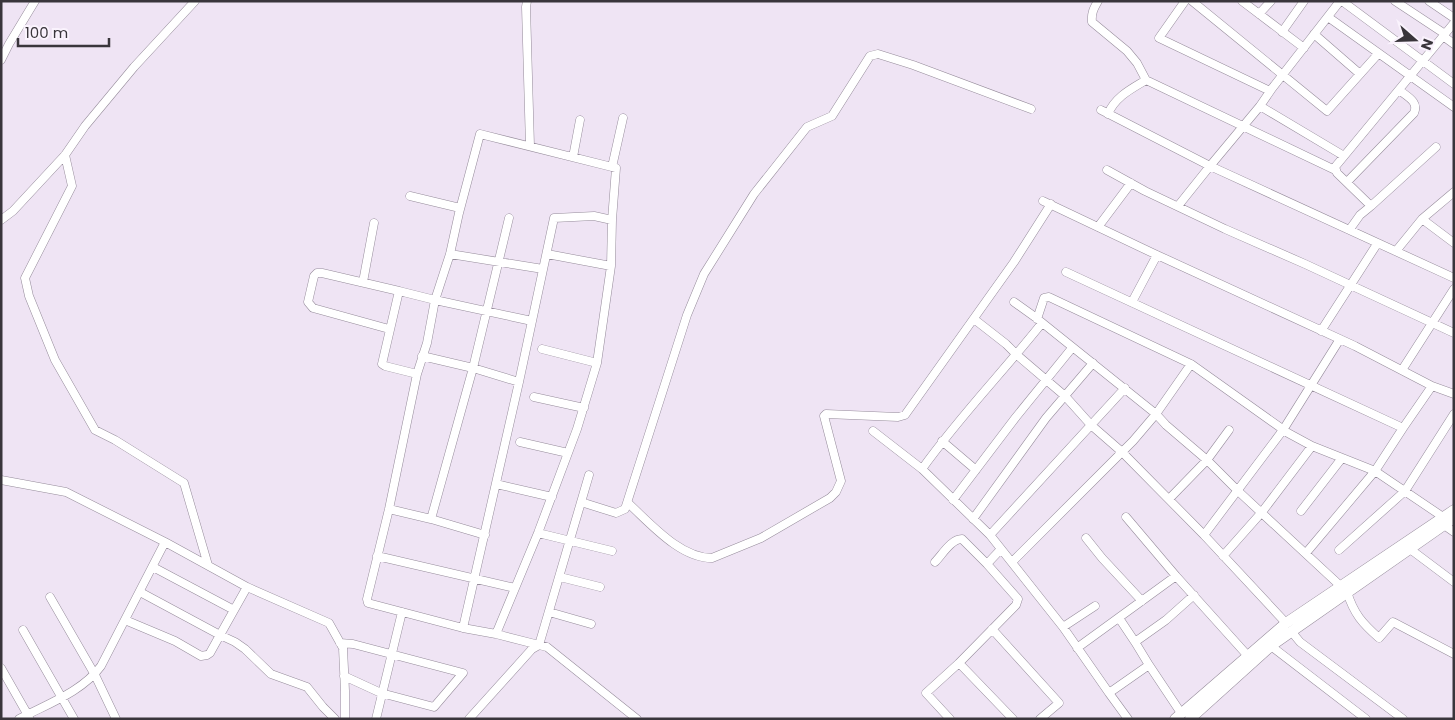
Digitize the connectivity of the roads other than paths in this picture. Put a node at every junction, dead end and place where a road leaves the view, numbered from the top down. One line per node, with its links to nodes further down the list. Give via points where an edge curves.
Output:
1 (195, 1): 41 (street, via 134,67)
2 (1098, 1): 28 (street, via 1092,11 1092,22 1127,51)
3 (1184, 1): 26 (street, via 1159,38 1270,90)
4 (1192, 1): 26 (street)
5 (1242, 1): 13 (street)
6 (1271, 1): 13 (street)
7 (1304, 1): 17 (street)
8 (1341, 1): 14 (street); 24 (street)
9 (1395, 1): 19 (street)
10 (1429, 1): 15 (street)
11 (32, 2): 23 (street)
12 (525, 3): 39 (street)
13 (1259, 14): 17 (street)
14 (1328, 17): 18 (street); 22 (street)
15 (1454, 18)
16 (1454, 23): 19 (street)
17 (1282, 32): 21 (street)
18 (1314, 34): 21 (street); 25 (street)
19 (1444, 35): 20 (street); 24 (street)
20 (1454, 44)
21 (1304, 48): 26 (street)
22 (1378, 54): 25 (street); 27 (street)
23 (1, 60)
24 (1423, 62): 27 (street); 29 (street)
25 (1360, 74): 26 (street, via 1327,111)
26 (1282, 75): 31 (street)
27 (1411, 76): 30 (street); 32 (street)
28 (1146, 80): 35 (street, via 1119,98); 38 (street)
29 (1454, 84)
30 (1400, 90): 42 (street); 48 (street, via 1416,104 1414,113)
31 (1260, 106): 38 (street); 42 (street)
32 (1454, 108)
33 (1031, 110): 134 (street, via 882,54 870,56 832,116 808,127 754,194 704,274 686,315)
34 (1100, 110): 35 (street)
35 (1108, 114): 44 (street)
36 (623, 118): 45 (street)
37 (580, 120): 43 (street)
38 (1243, 126): 44 (street); 47 (street)
39 (530, 146): 43 (street); 54 (street, via 480,134)
40 (1436, 147): 53 (street)
41 (65, 155): 57 (street); 162 (street, via 72,186 25,278 29,296 55,360 95,430 184,483)
42 (1344, 156): 47 (street)
43 (573, 157): 45 (street)
44 (1210, 166): 52 (street); 61 (street)
45 (612, 167): 58 (street, via 616,168)
46 (1106, 170): 49 (street)
47 (1335, 170): 48 (street)
48 (1347, 182): 53 (street)
49 (1131, 183): 52 (street); 60 (street)
50 (1454, 192): 56 (street)
51 (410, 196): 54 (street)
52 (1178, 206): 74 (street)
53 (1371, 206): 61 (street)
54 (460, 208): 65 (street)
55 (509, 218): 68 (street)
56 (1422, 219): 62 (street); 64 (street)
57 (1, 220)
58 (612, 220): 66 (street, via 594,216 554,218); 69 (street)
59 (374, 223): 73 (street)
60 (1098, 227): 67 (street); 81 (street, via 1047,202 1014,262)
61 (1350, 229): 63 (street)
62 (1454, 243)
63 (1377, 244): 64 (street); 74 (street)
64 (1396, 251): 72 (street)
65 (450, 254): 68 (street); 77 (street)
66 (546, 254): 69 (street); 70 (street)
67 (1157, 255): 79 (street); 86 (street)
68 (498, 262): 70 (street); 80 (street)
69 (611, 266): 93 (street)
70 (544, 269): 82 (street)
71 (1066, 272): 79 (street)
72 (1454, 278)
73 (363, 282): 76 (street); 85 (street, via 317,273 308,302 313,308)
74 (1351, 285): 84 (street); 86 (street)
75 (1454, 289): 84 (street)
76 (399, 291): 77 (street); 85 (street)
77 (435, 300): 80 (street); 92 (street)
78 (1014, 302): 83 (street)
79 (1132, 302): 101 (street)
80 (486, 312): 82 (street); 96 (street)
81 (974, 319): 91 (street); 134 (street, via 905,415 824,416 841,481 839,486 830,498 761,538 705,558 673,544)
82 (532, 321): 100 (street)
83 (1040, 321): 89 (street); 91 (street); 95 (street, via 1044,298 1048,297)
84 (1432, 324): 87 (street); 97 (street)
85 (390, 329): 98 (street, via 382,364)
86 (1321, 331): 88 (street)
87 (1454, 333)
88 (1340, 339): 97 (street); 101 (street)
89 (1072, 348): 94 (street); 99 (street)
90 (542, 349): 93 (street)
91 (1017, 355): 99 (street); 115 (street)
92 (422, 356): 96 (street); 98 (street)
93 (597, 363): 107 (street)
94 (1093, 363): 103 (street); 105 (street)
95 (1191, 364): 108 (street); 113 (street)
96 (473, 368): 100 (street); 141 (street)
97 (1402, 370): 102 (street)
98 (417, 374): 135 (street)
99 (1046, 380): 105 (street); 123 (street)
100 (519, 382): 127 (street)
101 (1310, 386): 111 (street); 113 (street)
102 (1432, 386): 104 (street); 111 (street)
103 (1125, 388): 108 (street); 110 (street)
104 (1454, 394)
105 (1065, 396): 110 (street); 142 (street)
106 (534, 397): 107 (street)
107 (584, 408): 119 (street)
108 (1156, 414): 118 (street); 121 (street)
109 (1454, 414): 129 (street)
110 (1091, 425): 118 (street); 147 (street)
111 (1403, 428): 124 (street)
112 (1229, 430): 121 (street)
113 (1283, 430): 117 (street); 128 (street)
114 (873, 431): 122 (street)
115 (942, 441): 122 (street); 123 (street)
116 (520, 442): 119 (street)
117 (1312, 446): 120 (street); 138 (street)
118 (1122, 452): 131 (street); 160 (street)
119 (568, 453): 130 (street)
120 (1342, 458): 124 (street); 136 (street)
121 (1207, 460): 128 (street); 131 (street)
122 (922, 469): 132 (street)
123 (976, 470): 132 (street)
124 (1374, 472): 129 (street); 156 (street)
125 (589, 475): 133 (street)
126 (1, 480): 151 (street, via 66,492)
127 (496, 484): 130 (street); 146 (street)
128 (1238, 491): 138 (street); 148 (street)
129 (1405, 491): 143 (street); 154 (street)
130 (552, 497): 145 (street)
131 (1169, 499): 148 (street)
132 (954, 500): 142 (street)
133 (582, 502): 134 (street, via 616,513 622,512); 150 (street)
134 (628, 503)
135 (389, 510): 141 (street); 157 (street)
136 (1301, 510)
137 (1454, 510): 143 (main road)
138 (1262, 512): 156 (street); 158 (street)
139 (1126, 518): 164 (street)
140 (1454, 518): 143 (main road)
141 (431, 519): 146 (street)
142 (973, 519): 147 (street)
143 (1443, 521): 144 (street); 153 (main road); 171 (main road)
144 (1454, 532)
145 (538, 533): 150 (street); 170 (street)
146 (485, 535): 166 (street)
147 (990, 535): 152 (street)
148 (1204, 535): 158 (street)
149 (1086, 538): 175 (street)
150 (570, 541): 155 (street); 165 (street)
151 (166, 542): 162 (street); 163 (street)
152 (1001, 549): 160 (street); 161 (street)
153 (1410, 549): 167 (street); 171 (main road)
154 (1339, 550)
155 (612, 551)
156 (1306, 553): 171 (street)
157 (377, 556): 166 (street); 178 (street, via 368,603)
158 (1223, 556): 184 (street)
159 (935, 562): 161 (street, via 958,539 968,544)
160 (1012, 562): 183 (street)
161 (987, 564): 186 (street, via 1018,599)
162 (208, 565): 168 (street)
163 (153, 567): 172 (street); 177 (street)
164 (1176, 576): 173 (street); 175 (street)
165 (560, 577): 169 (street); 179 (street)
166 (473, 578): 170 (street); 185 (street)
167 (1454, 582)
168 (246, 587): 177 (street); 191 (street, via 330,623)
169 (600, 587)
170 (515, 588): 188 (street)
171 (1344, 589): 184 (main road); 195 (street, via 1362,623 1379,638 1393,622)
172 (140, 592): 181 (street); 189 (street)
173 (1194, 595): 190 (street); 197 (street)
174 (50, 597): 201 (street)
175 (1142, 601): 180 (street)
176 (1095, 606): 183 (street)
177 (234, 610): 189 (street)
178 (402, 612): 185 (street); 196 (street)
179 (549, 612): 182 (street); 192 (street)
180 (1119, 618): 190 (street); 194 (street)
181 (126, 620): 189 (street, via 201,656 210,653); 201 (street)
182 (591, 624)
183 (1062, 627): 194 (street)
184 (1289, 627): 193 (main road); 197 (main road); 221 (street, via 1300,642)
185 (462, 628): 188 (street)
186 (992, 629): 198 (street); 218 (street, via 1058,703)
187 (23, 630): 205 (street)
188 (496, 634): 192 (street)
189 (220, 635): 211 (street, via 245,649 271,674 307,687)
190 (1135, 642): 199 (street)
191 (340, 643): 196 (street); 202 (street)
192 (540, 645): 214 (street, via 532,649); 215 (street, via 547,647)
193 (1271, 646): 207 (main road); 220 (street)
194 (1077, 648): 204 (street)
195 (1454, 654)
196 (392, 655): 203 (street); 203 (street, via 463,674 434,707)
197 (1248, 656): 207 (main road)
198 (959, 663): 216 (street, via 926,693); 217 (street)
199 (1149, 665): 204 (street); 207 (street)
200 (1, 668): 206 (street)
201 (95, 675): 205 (street); 210 (street)
202 (344, 676): 203 (street); 212 (street)
203 (381, 693): 213 (street)
204 (1109, 693): 219 (street)
205 (61, 696): 206 (street); 209 (street)
206 (29, 717): 208 (street)
207 (1182, 717)
208 (20, 719)
209 (74, 719)
210 (116, 719)
211 (335, 719)
212 (344, 719)
213 (376, 719)
214 (469, 719)
215 (637, 719)
216 (950, 719)
217 (1013, 719)
218 (1040, 719)
219 (1128, 719)
220 (1366, 719)
221 (1403, 719)

